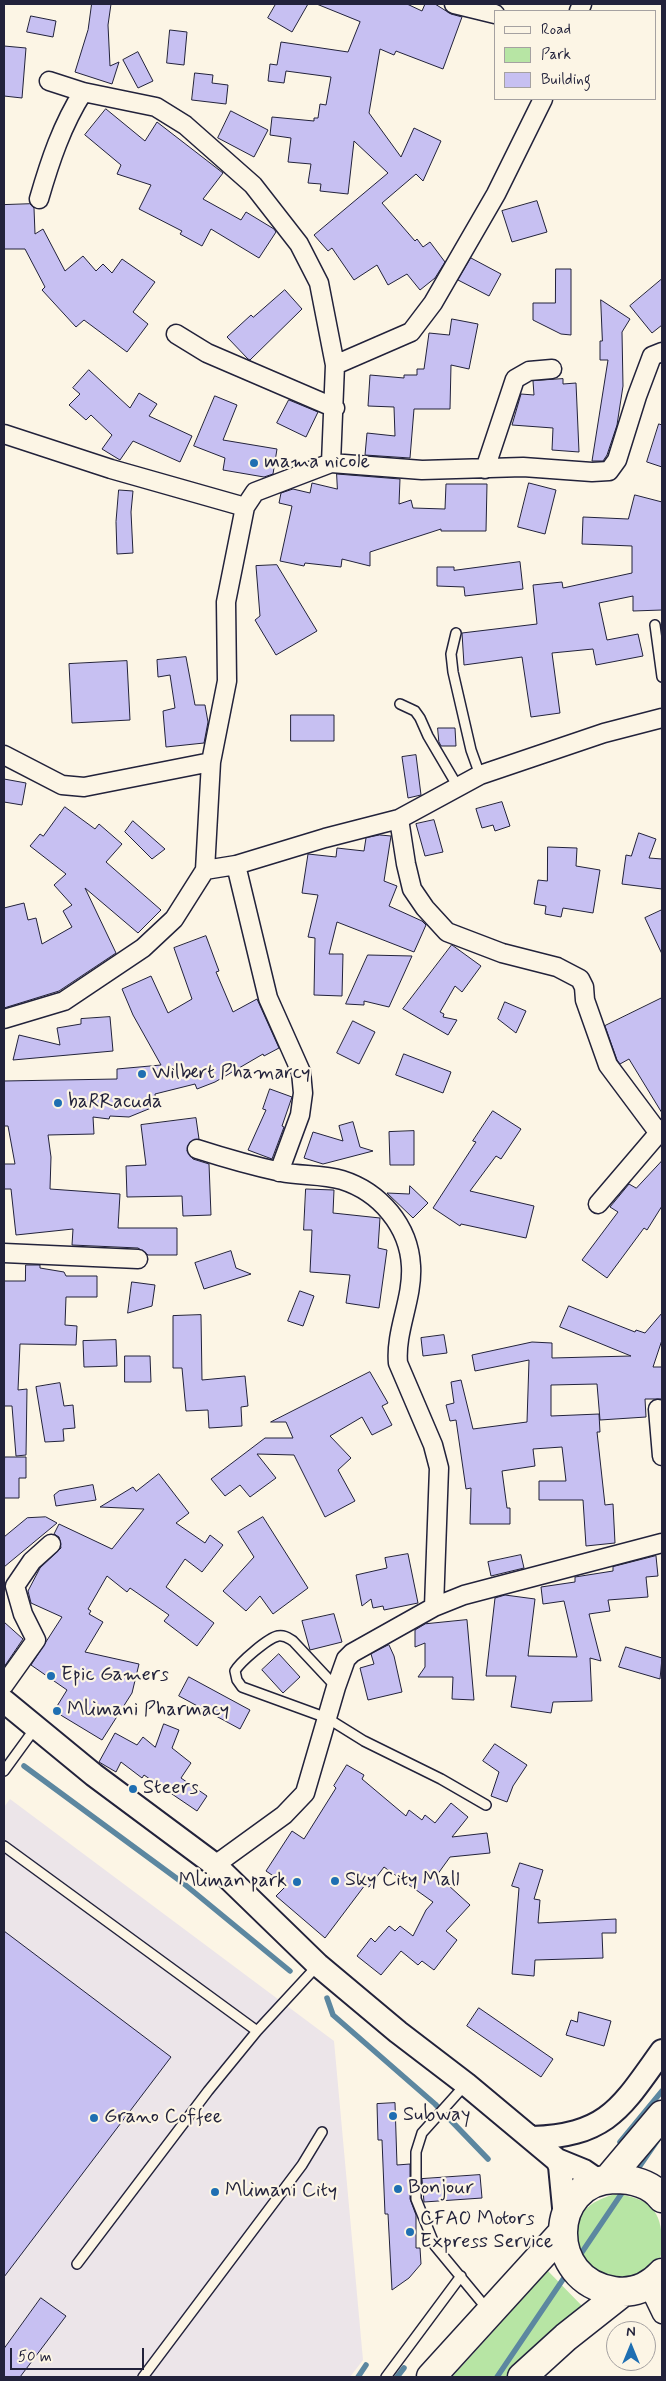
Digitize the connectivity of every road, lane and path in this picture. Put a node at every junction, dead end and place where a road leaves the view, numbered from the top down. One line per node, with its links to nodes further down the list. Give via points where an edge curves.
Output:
1 (454, 4): 2 (street)
2 (493, 14)
3 (49, 81): 4 (street)
4 (83, 92): 6 (street, via 54,146); 9 (street, via 156,107 185,125 253,185 299,244 318,283)
5 (543, 100): 9 (street, via 493,201 433,303 411,332)
6 (39, 199)
7 (176, 334): 11 (street, via 208,353)
8 (662, 352): 14 (street, via 652,356 617,460 609,470 600,473 523,467)
9 (335, 365): 11 (street)
10 (552, 370): 14 (street, via 529,371 514,379)
11 (335, 408): 13 (street)
12 (4, 434): 15 (street)
13 (331, 463): 14 (street, via 422,470); 15 (street, via 254,492)
14 (485, 469)
15 (245, 507): 22 (street, via 226,602 227,681)
16 (656, 625): 18 (lane)
17 (456, 633): 23 (lane, via 451,654 453,672)
18 (662, 677)
19 (400, 704): 24 (lane, via 415,711 420,718)
20 (662, 718): 23 (street, via 604,733)
21 (4, 755): 22 (street, via 62,785 84,787)
22 (211, 762): 27 (street)
23 (480, 775): 24 (street)
24 (458, 788): 25 (street)
25 (399, 820): 26 (street); 29 (street, via 412,889 424,908 447,932 502,953 557,967 580,979 608,1065)
26 (236, 865): 27 (street); 31 (street, via 268,998 301,1072 300,1115)
27 (205, 870): 28 (street, via 174,919 143,948 64,1001)
28 (4, 1019)
29 (660, 1131): 32 (street)
30 (197, 1149): 31 (street)
31 (279, 1172): 39 (street, via 340,1180 360,1188 389,1209 409,1246 412,1286 397,1352 398,1363 439,1468)
32 (598, 1204)
33 (4, 1254): 34 (street)
34 (138, 1259)
35 (658, 1409): 36 (street)
36 (662, 1456)
37 (662, 1543): 39 (street, via 491,1587)
38 (51, 1544): 40 (street, via 32,1561 15,1586 23,1614 36,1640)
39 (434, 1607): 41 (street, via 352,1653 346,1659)
40 (4, 1685)
41 (336, 1687): 43 (street); 43 (lane, via 285,1636 277,1636 239,1663 235,1671 242,1687)
42 (4, 1701): 44 (street)
43 (327, 1718): 46 (lane); 48 (street, via 305,1793 284,1815)
44 (36, 1727): 45 (lane); 48 (street, via 94,1775)
45 (4, 1771)
46 (486, 1805)
47 (4, 1846): 50 (lane)
48 (215, 1864): 49 (street)
49 (318, 1965): 50 (lane); 52 (street)
50 (257, 2031): 60 (lane, via 208,2090)
51 (662, 2051): 55 (street, via 633,2092 595,2127 554,2137)
52 (466, 2084): 55 (street); 61 (lane, via 422,2133 414,2173 416,2199 436,2246)
53 (662, 2115): 57 (main road)
54 (322, 2132): 65 (lane, via 302,2165)
55 (532, 2138): 56 (street)
56 (558, 2160): 57 (street); 59 (street)
57 (604, 2181): 58 (main road, via 626,2179 644,2184); 59 (main road, via 590,2186 574,2200)
58 (662, 2198)
59 (564, 2225): 62 (main road, via 566,2256 579,2276 599,2289); 63 (main road)
60 (77, 2264)
61 (461, 2276): 63 (lane); 66 (lane)
62 (650, 2281): 64 (street); 68 (main road, via 566,2337)
63 (489, 2312): 67 (main road)
64 (662, 2314)
65 (143, 2377)
66 (386, 2377)
67 (430, 2377)
68 (522, 2377)

